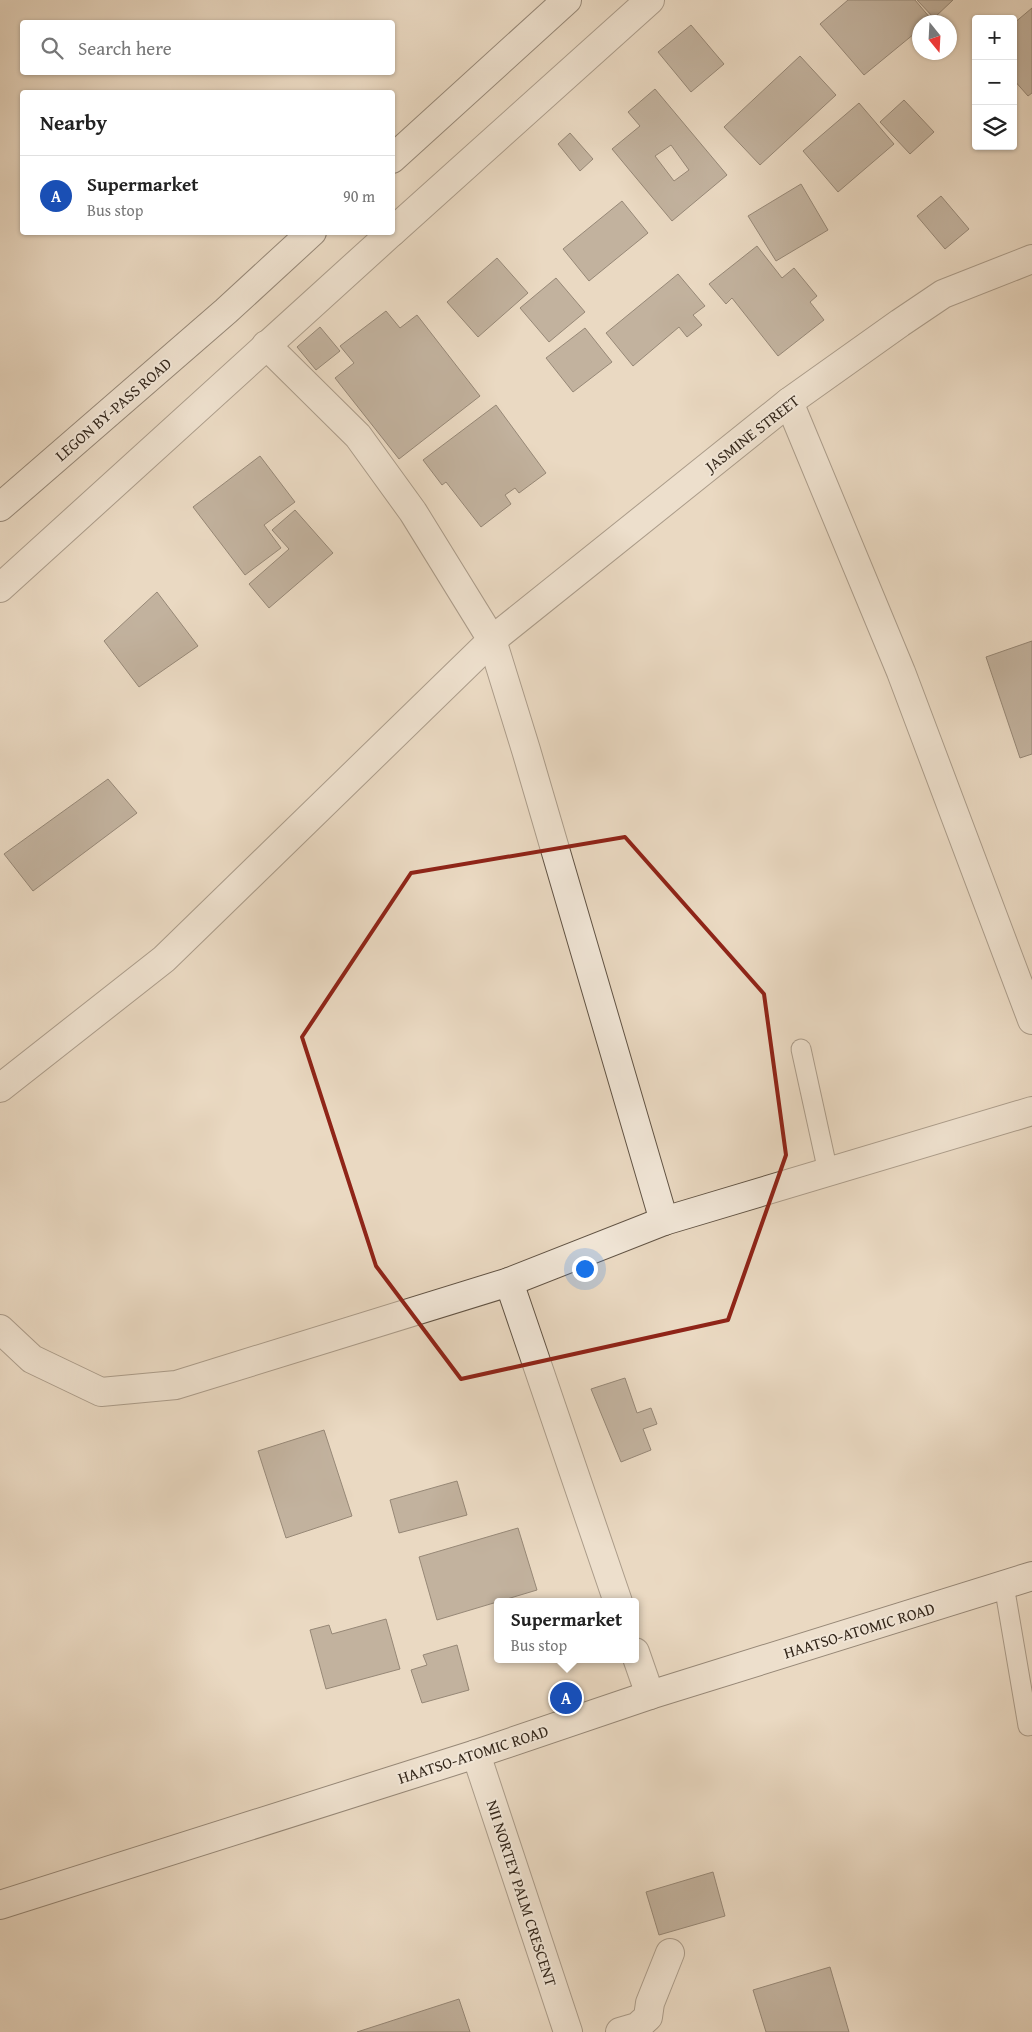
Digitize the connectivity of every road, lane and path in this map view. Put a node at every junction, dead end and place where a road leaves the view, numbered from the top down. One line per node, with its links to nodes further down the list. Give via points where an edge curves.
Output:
1 (567, 0): 3 (street)
2 (650, 0): 4 (street)
3 (395, 156)
4 (395, 229)
5 (309, 235): 10 (street, LEGON BY-PASS ROAD)
6 (389, 235): 8 (street)
7 (1032, 258): 9 (street, JASMINE STREET, via 943,294)
8 (266, 346): 11 (street); 12 (street, via 358,436 413,512)
9 (789, 402): 12 (street, JASMINE STREET); 13 (street, via 902,672)
10 (0, 507)
11 (0, 588)
12 (492, 640): 15 (street, JASMINE STREET, via 164,959); 18 (street)
13 (1032, 1020)
14 (801, 1049): 17 (lane)
15 (0, 1088)
16 (1032, 1111): 17 (street)
17 (828, 1172): 18 (street)
18 (664, 1221): 19 (street)
19 (509, 1282): 20 (street, via 176,1385 101,1392 32,1359); 23 (street)
20 (0, 1330)
21 (1032, 1576): 22 (street, HAATSO-ATOMIC ROAD)
22 (1004, 1585): 25 (street, HAATSO-ATOMIC ROAD); 26 (lane)
23 (617, 1598)
24 (639, 1663): 25 (street)
25 (650, 1696): 27 (street, HAATSO-ATOMIC ROAD)
26 (1028, 1726)
27 (476, 1754): 28 (street, HAATSO-ATOMIC ROAD); 30 (street, NII NORTEY PALM CRESCENT)
28 (0, 1905)
29 (670, 1953): 31 (street, via 650,2003 648,2017 637,2027)
30 (568, 2032)
31 (620, 2032)

